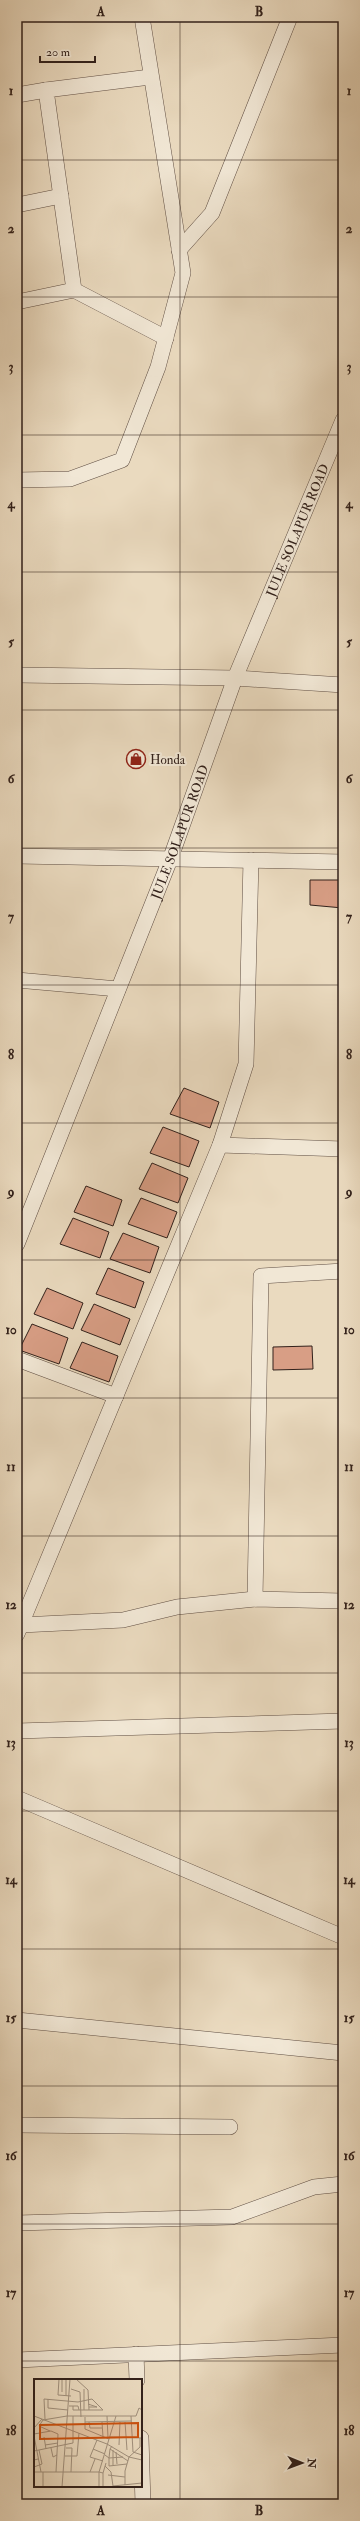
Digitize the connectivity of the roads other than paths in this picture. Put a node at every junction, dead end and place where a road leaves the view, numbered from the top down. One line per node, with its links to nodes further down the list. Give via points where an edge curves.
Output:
1 (142, 17): 3 (street)
2 (290, 17): 8 (street, via 212,213)
3 (150, 77): 4 (street); 8 (street)
4 (46, 90): 5 (street); 6 (street)
5 (17, 95)
6 (61, 196): 7 (street); 9 (street)
7 (17, 204)
8 (179, 250): 11 (street, via 183,273)
9 (74, 290): 10 (street); 11 (street)
10 (17, 302)
11 (166, 338): 13 (street, via 158,367 122,460 70,479)
12 (343, 420): 15 (street, JULE SOLAPUR ROAD)
13 (17, 480)
14 (17, 675): 15 (street)
15 (235, 678): 16 (street); 18 (street, JULE SOLAPUR ROAD)
16 (343, 685)
17 (17, 856): 18 (street)
18 (171, 858): 19 (street); 22 (street, JULE SOLAPUR ROAD)
19 (251, 860): 20 (street); 23 (street, via 246,1064)
20 (343, 862)
21 (17, 980): 22 (street)
22 (118, 989): 25 (street, JULE SOLAPUR ROAD)
23 (220, 1145): 24 (street); 28 (street)
24 (343, 1149)
25 (17, 1244)
26 (343, 1270): 29 (street, via 261,1276)
27 (17, 1359): 28 (street)
28 (116, 1396): 31 (street)
29 (255, 1599): 30 (street); 31 (street, via 177,1607 123,1620)
30 (343, 1601)
31 (19, 1630)
32 (343, 1721): 33 (street)
33 (17, 1731)
34 (17, 1798): 35 (street)
35 (343, 1936)
36 (17, 2020): 37 (street)
37 (343, 2053)
38 (17, 2125): 39 (street)
39 (230, 2127)
40 (343, 2184): 41 (street, via 314,2187 232,2217)
41 (17, 2223)
42 (343, 2344): 43 (street)
43 (136, 2354): 44 (street); 45 (street)
44 (17, 2360)
45 (137, 2379)
46 (142, 2487): 47 (street)
47 (142, 2504)

